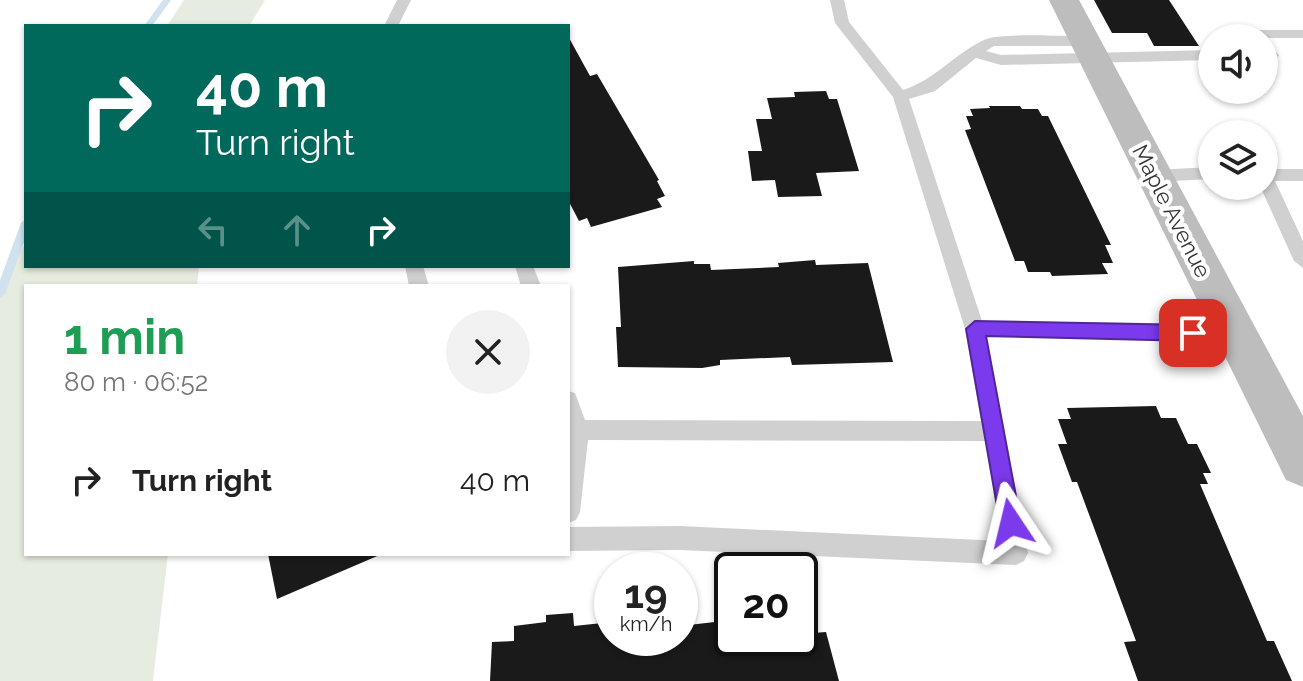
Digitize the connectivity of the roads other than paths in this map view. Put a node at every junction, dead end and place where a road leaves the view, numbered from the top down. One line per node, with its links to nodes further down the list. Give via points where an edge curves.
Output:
1 (404, 0): 4 (lane)
2 (837, 0): 9 (lane, via 842,23)
3 (1064, 0): 7 (main road, Maple Avenue)
4 (392, 24)
5 (1278, 34): 6 (lane)
6 (1303, 34)
7 (1089, 48): 8 (lane); 9 (lane, via 1001,60 973,52 930,87); 13 (main road, Maple Avenue)
8 (1198, 54)
9 (900, 96): 16 (lane)
10 (1198, 174): 13 (lane)
11 (1278, 175): 12 (lane)
12 (1303, 175)
13 (1153, 176): 17 (main road, Maple Avenue)
14 (1276, 200): 15 (lane)
15 (1303, 261)
16 (975, 329): 17 (lane); 20 (lane)
17 (1237, 336): 21 (main road, Maple Avenue)
18 (570, 406): 19 (lane)
19 (578, 430): 20 (lane); 22 (lane)
20 (994, 431): 23 (lane, via 1016,553 680,538)
21 (1303, 464)
22 (570, 496)
23 (570, 539)

